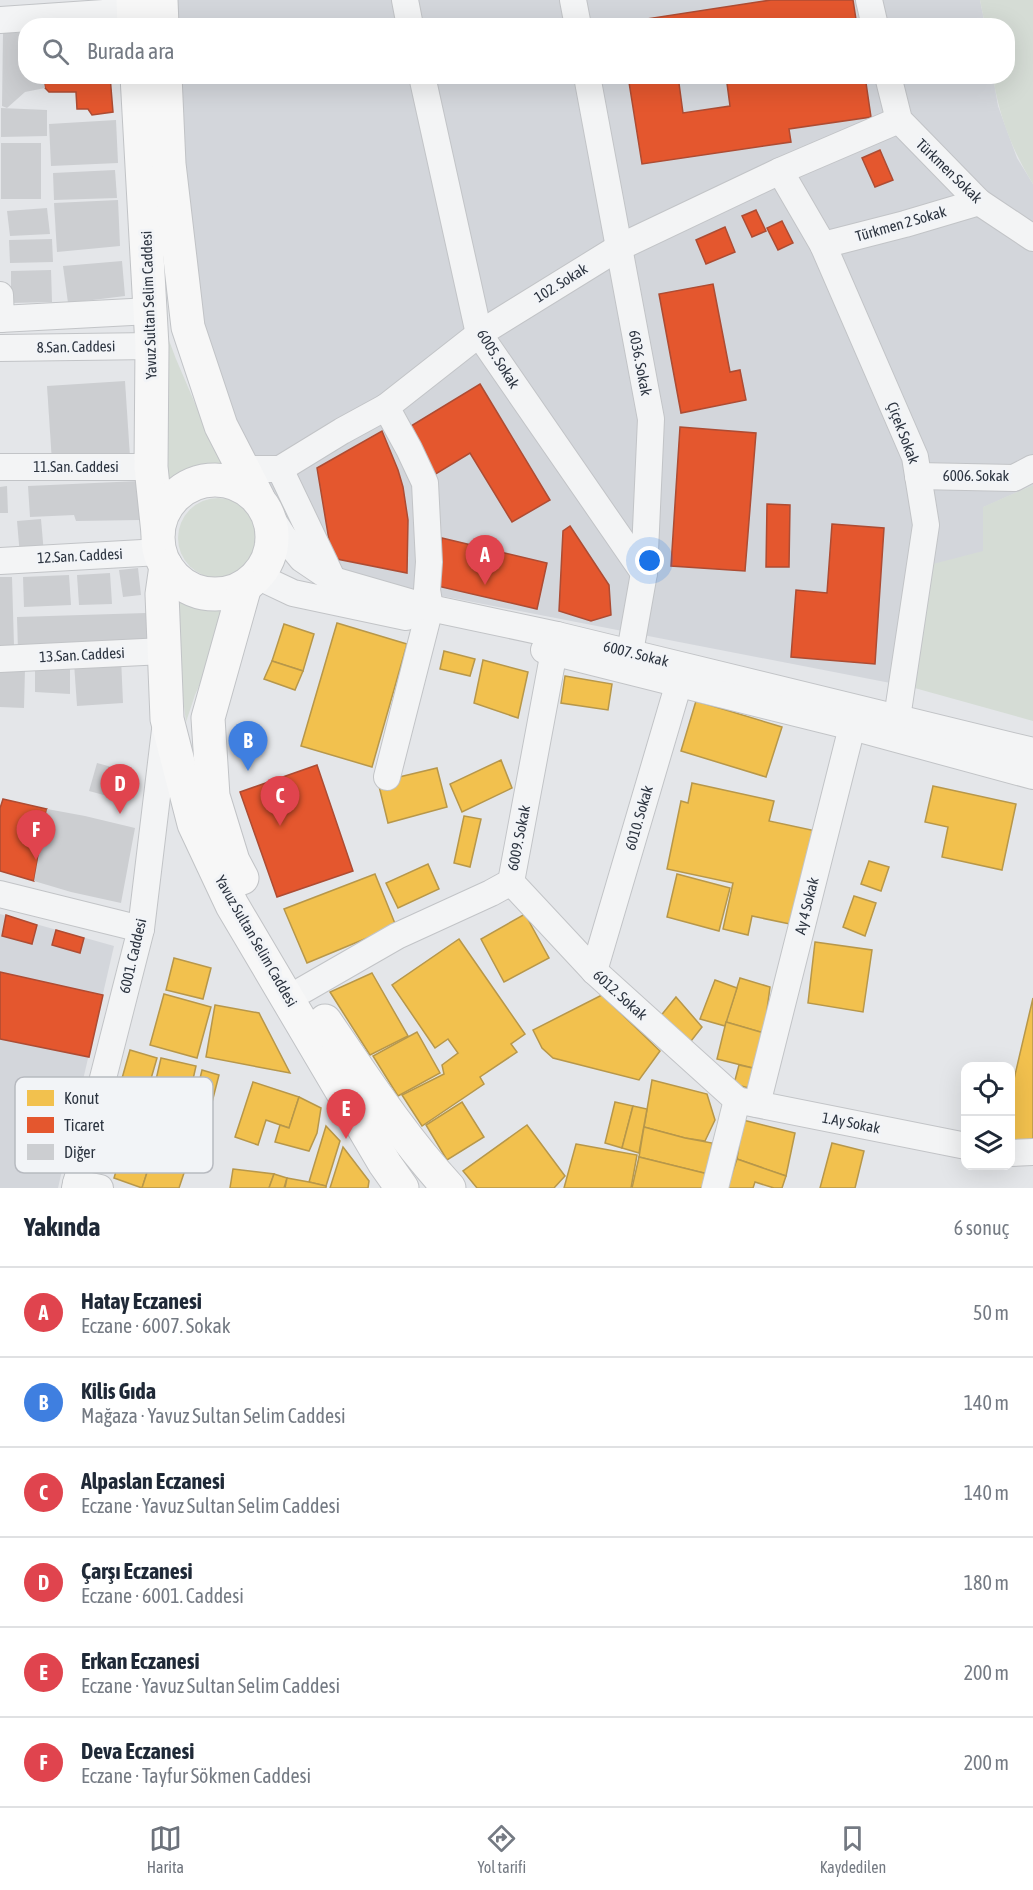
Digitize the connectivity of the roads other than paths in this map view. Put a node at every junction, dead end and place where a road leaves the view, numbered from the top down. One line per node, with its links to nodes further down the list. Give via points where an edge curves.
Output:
1 (405, 0): 6 (street)
2 (573, 0): 7 (street)
3 (869, 0): 8 (street)
4 (140, 9): 5 (street)
5 (25, 18)
6 (408, 18)
7 (576, 18)
8 (874, 18)
9 (18, 19): 10 (street)
10 (0, 20)
11 (137, 84): 23 (main road, Yavuz Sultan Selim Caddesi)
12 (165, 84): 32 (main road, Yavuz Sultan Selim Caddesi, via 169,164 188,327 221,426)
13 (424, 84): 25 (street, 6005. Sokak)
14 (588, 84): 21 (street, 6036. Sokak)
15 (890, 84): 16 (street)
16 (899, 120): 17 (street, 102. Sokak); 18 (street, Türkmen Sokak)
17 (780, 171): 20 (street, Çiçek Sokak); 21 (street, 102. Sokak)
18 (979, 202): 19 (street, Türkmen Sokak); 20 (street, Türkmen 2 Sokak)
19 (1033, 238)
20 (824, 245): 34 (street, Çiçek Sokak, via 915,457)
21 (618, 248): 25 (street, 102. Sokak); 38 (street, 6036. Sokak, via 651,418)
22 (0, 294): 24 (street)
23 (150, 311): 24 (street, 8.San. Caddesi); 26 (main road, Yavuz Sultan Selim Caddesi)
24 (0, 319)
25 (479, 334): 28 (street, 102. Sokak); 38 (street, 6005. Sokak)
26 (152, 346): 27 (street, 8.San. Caddesi); 30 (main road, Yavuz Sultan Selim Caddesi)
27 (0, 348)
28 (386, 407): 33 (street, 102. Sokak); 41 (street, via 425,483)
29 (0, 467): 30 (street, 11.San. Caddesi)
30 (152, 467): 36 (main road, Yavuz Sultan Selim Caddesi)
31 (1033, 468): 34 (street, 6006. Sokak, via 1014,478)
32 (243, 469): 33 (street); 35 (main road, Yavuz Sultan Selim Caddesi)
33 (280, 469): 39 (street)
34 (918, 476): 48 (street, Çiçek Sokak, via 926,525)
35 (262, 504): 36 (main road, Yavuz Sultan Selim Caddesi, via 243,486 224,480 205,480 187,486 172,498 162,514); 39 (street, 6007. Sokak, via 302,559); 40 (main road, Yavuz Sultan Selim Caddesi, via 272,526 273,543 268,559)
36 (161, 550): 37 (street, 12.San. Caddesi); 40 (main road, via 175,578 201,592 231,592); 43 (main road, Yavuz Sultan Selim Caddesi)
37 (0, 561)
38 (644, 573): 44 (street, 6036. Sokak)
39 (333, 580): 41 (street, 6007. Sokak)
40 (251, 581): 41 (street, 6007. Sokak, via 293,593); 57 (main road, Yavuz Sultan Selim Caddesi, via 208,718 213,796 234,861)
41 (428, 614): 42 (street, 6007. Sokak); 52 (street)
42 (556, 643): 44 (street, 6007. Sokak); 46 (street, 6007. Sokak); 53 (street, 6009. Sokak)
43 (164, 651): 45 (street, 13.San. Caddesi); 49 (main road, Yavuz Sultan Selim Caddesi)
44 (630, 652): 46 (street, 6007. Sokak)
45 (0, 659)
46 (681, 675): 47 (street, 6007. Sokak); 56 (street, 6010. Sokak)
47 (855, 718): 48 (street, 6007. Sokak); 51 (street, 6007. Sokak); 59 (street, Ay 4 Sokak)
48 (897, 718): 50 (street, 6007. Sokak)
49 (167, 719): 55 (street, 6001. Caddesi); 63 (main road, Yavuz Sultan Selim Caddesi, via 194,824 232,905)
50 (1033, 751)
51 (1033, 776)
52 (387, 777)
53 (511, 882): 56 (street, 6012. Sokak); 57 (street, 6009. Sokak, via 397,936)
54 (0, 894): 55 (street)
55 (141, 929): 58 (street, 6001. Caddesi)
56 (594, 971): 59 (street, 6012. Sokak)
57 (303, 990): 64 (main road, Yavuz Sultan Selim Caddesi, via 427,1165)
58 (108, 1077)
59 (747, 1102): 60 (street, 1.Ay Sokak); 65 (street, Ay 4 Sokak)
60 (961, 1145)
61 (1033, 1152): 62 (street)
62 (1015, 1153)
63 (389, 1180)
64 (448, 1188)
65 (715, 1188)

